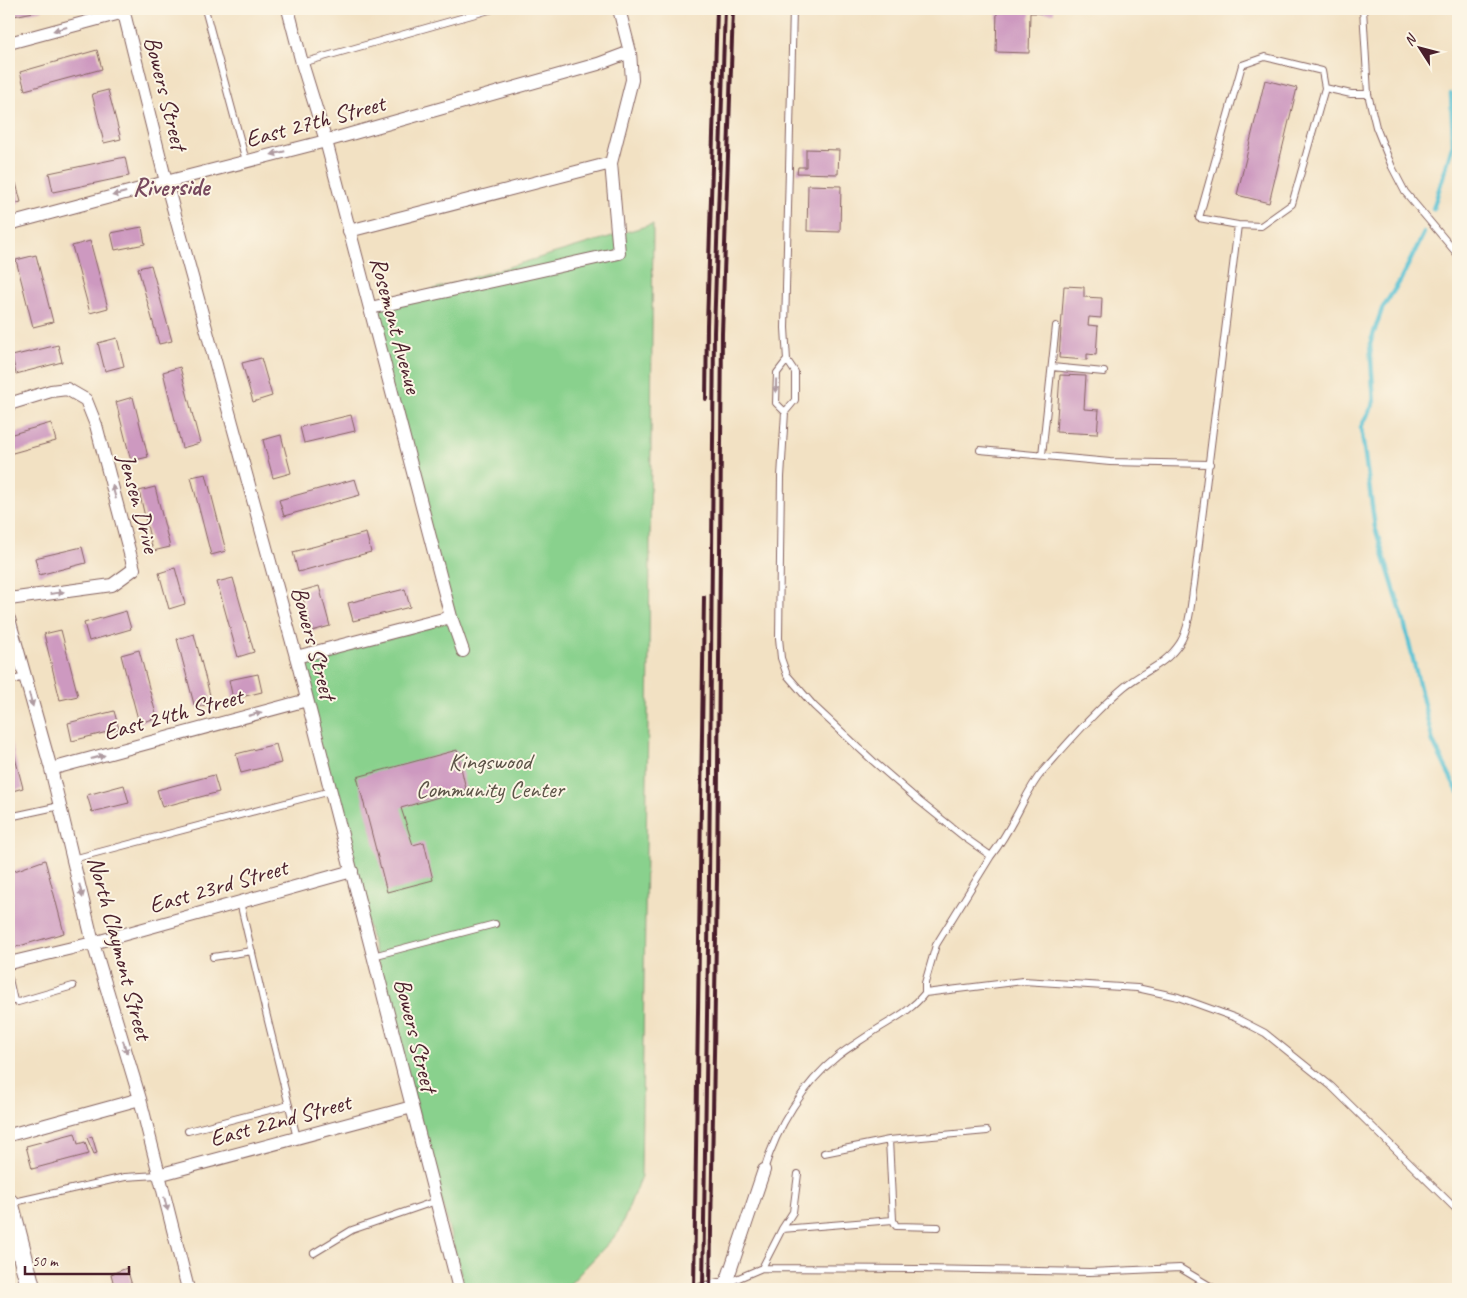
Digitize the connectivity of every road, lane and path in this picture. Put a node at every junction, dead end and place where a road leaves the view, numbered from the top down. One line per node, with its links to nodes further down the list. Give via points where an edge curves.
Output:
1 (205, 9): 14 (lane)
2 (288, 9): 10 (street, Rosemont Avenue)
3 (493, 9): 10 (lane)
4 (619, 9): 9 (street)
5 (792, 9): 23 (lane)
6 (1363, 9): 12 (lane)
7 (123, 10): 8 (street, one-way to 8); 16 (street, Bowers Street)
8 (9, 43)
9 (630, 52): 13 (street, East 27th Street); 15 (street, via 632,80)
10 (302, 64): 13 (street, Rosemont Avenue)
11 (1325, 88): 12 (lane); 18 (lane, via 1292,204 1261,226); 18 (lane, via 1322,71 1265,57 1242,65 1199,218)
12 (1368, 94): 20 (lane, via 1376,127 1405,192)
13 (326, 141): 14 (street, East 27th Street, one-way to 14); 19 (street, Rosemont Avenue)
14 (246, 161): 16 (street, East 27th Street)
15 (611, 163): 19 (street); 21 (street, via 619,253)
16 (166, 182): 17 (street, East 27th Street, one-way to 17); 35 (street, Bowers Street)
17 (9, 224)
18 (1238, 225): 30 (lane)
19 (348, 231): 21 (street, Rosemont Avenue)
20 (1458, 255)
21 (370, 308): 32 (street, Rosemont Avenue)
22 (1056, 326): 24 (lane)
23 (787, 360): 27 (lane, via 795,372 795,400); 27 (lane, one-way to 27, via 776,372 776,403)
24 (1052, 367): 25 (lane); 29 (lane)
25 (1104, 372)
26 (9, 404): 31 (street, Jensen Drive, one-way to 26, via 112,585 134,569 96,425 86,400 67,389)
27 (785, 412): 43 (lane, via 780,477 778,607 781,658 787,675 814,706 873,761)
28 (980, 450): 29 (lane)
29 (1042, 455): 30 (lane, via 1110,462)
30 (1210, 464): 43 (lane, via 1194,584 1181,642 1164,662 1125,686 1041,773 1029,788)
31 (9, 599)
32 (451, 617): 34 (street, Rosemont Avenue); 35 (street)
33 (9, 619): 36 (street, North Claymont Street)
34 (463, 651)
35 (296, 658): 38 (street, Bowers Street)
36 (25, 677): 37 (lane); 39 (street, North Claymont Street, one-way to 39)
37 (9, 681)
38 (307, 700): 39 (street, East 24th Street, one-way to 38); 40 (street, Bowers Street)
39 (51, 769): 41 (street, North Claymont Street)
40 (331, 790): 44 (lane); 45 (street, Bowers Street)
41 (60, 806): 42 (lane); 44 (street, North Claymont Street)
42 (9, 817)
43 (991, 856): 55 (lane, via 936,945)
44 (73, 859): 48 (street, North Claymont Street, one-way to 48)
45 (352, 871): 46 (street, East 23rd Street); 50 (street, Bowers Street)
46 (240, 902): 48 (street, East 23rd Street); 49 (lane)
47 (495, 924): 50 (lane)
48 (93, 943): 52 (street, East 23rd Street); 56 (street, North Claymont Street, one-way to 56)
49 (252, 951): 51 (lane); 57 (lane)
50 (374, 956): 58 (street, Bowers Street)
51 (213, 957)
52 (9, 963)
53 (9, 979): 54 (lane, via 14,1001 18,1002)
54 (73, 986)
55 (925, 993): 65 (lane, via 908,1011 846,1051 821,1072 791,1110 775,1138); 70 (lane, via 1023,981 1112,986 1178,997 1236,1018 1265,1033 1331,1086)
56 (140, 1099): 61 (street); 67 (street, North Claymont Street)
57 (289, 1105): 59 (lane); 62 (lane)
58 (412, 1106): 62 (street, East 22nd Street); 68 (street, Bowers Street)
59 (188, 1131)
60 (987, 1131): 63 (lane)
61 (9, 1135)
62 (297, 1138): 67 (street, East 22nd Street)
63 (889, 1140): 64 (lane); 71 (lane)
64 (824, 1153)
65 (764, 1170): 78 (street)
66 (798, 1174): 73 (lane, via 793,1212)
67 (158, 1175): 69 (lane, via 125,1177); 79 (street, North Claymont Street, one-way to 79)
68 (436, 1201): 75 (lane, via 352,1230); 80 (street, Bowers Street)
69 (9, 1203): 77 (main road)
70 (1458, 1211)
71 (893, 1220): 72 (lane, via 896,1226); 73 (lane)
72 (938, 1227)
73 (782, 1229): 76 (lane)
74 (9, 1241): 77 (main road)
75 (314, 1253)
76 (762, 1268): 78 (lane); 82 (lane, via 1090,1272 1180,1268)
77 (29, 1281)
78 (726, 1286): 81 (street)
79 (188, 1289)
80 (459, 1289)
81 (702, 1289)
82 (1216, 1289)

